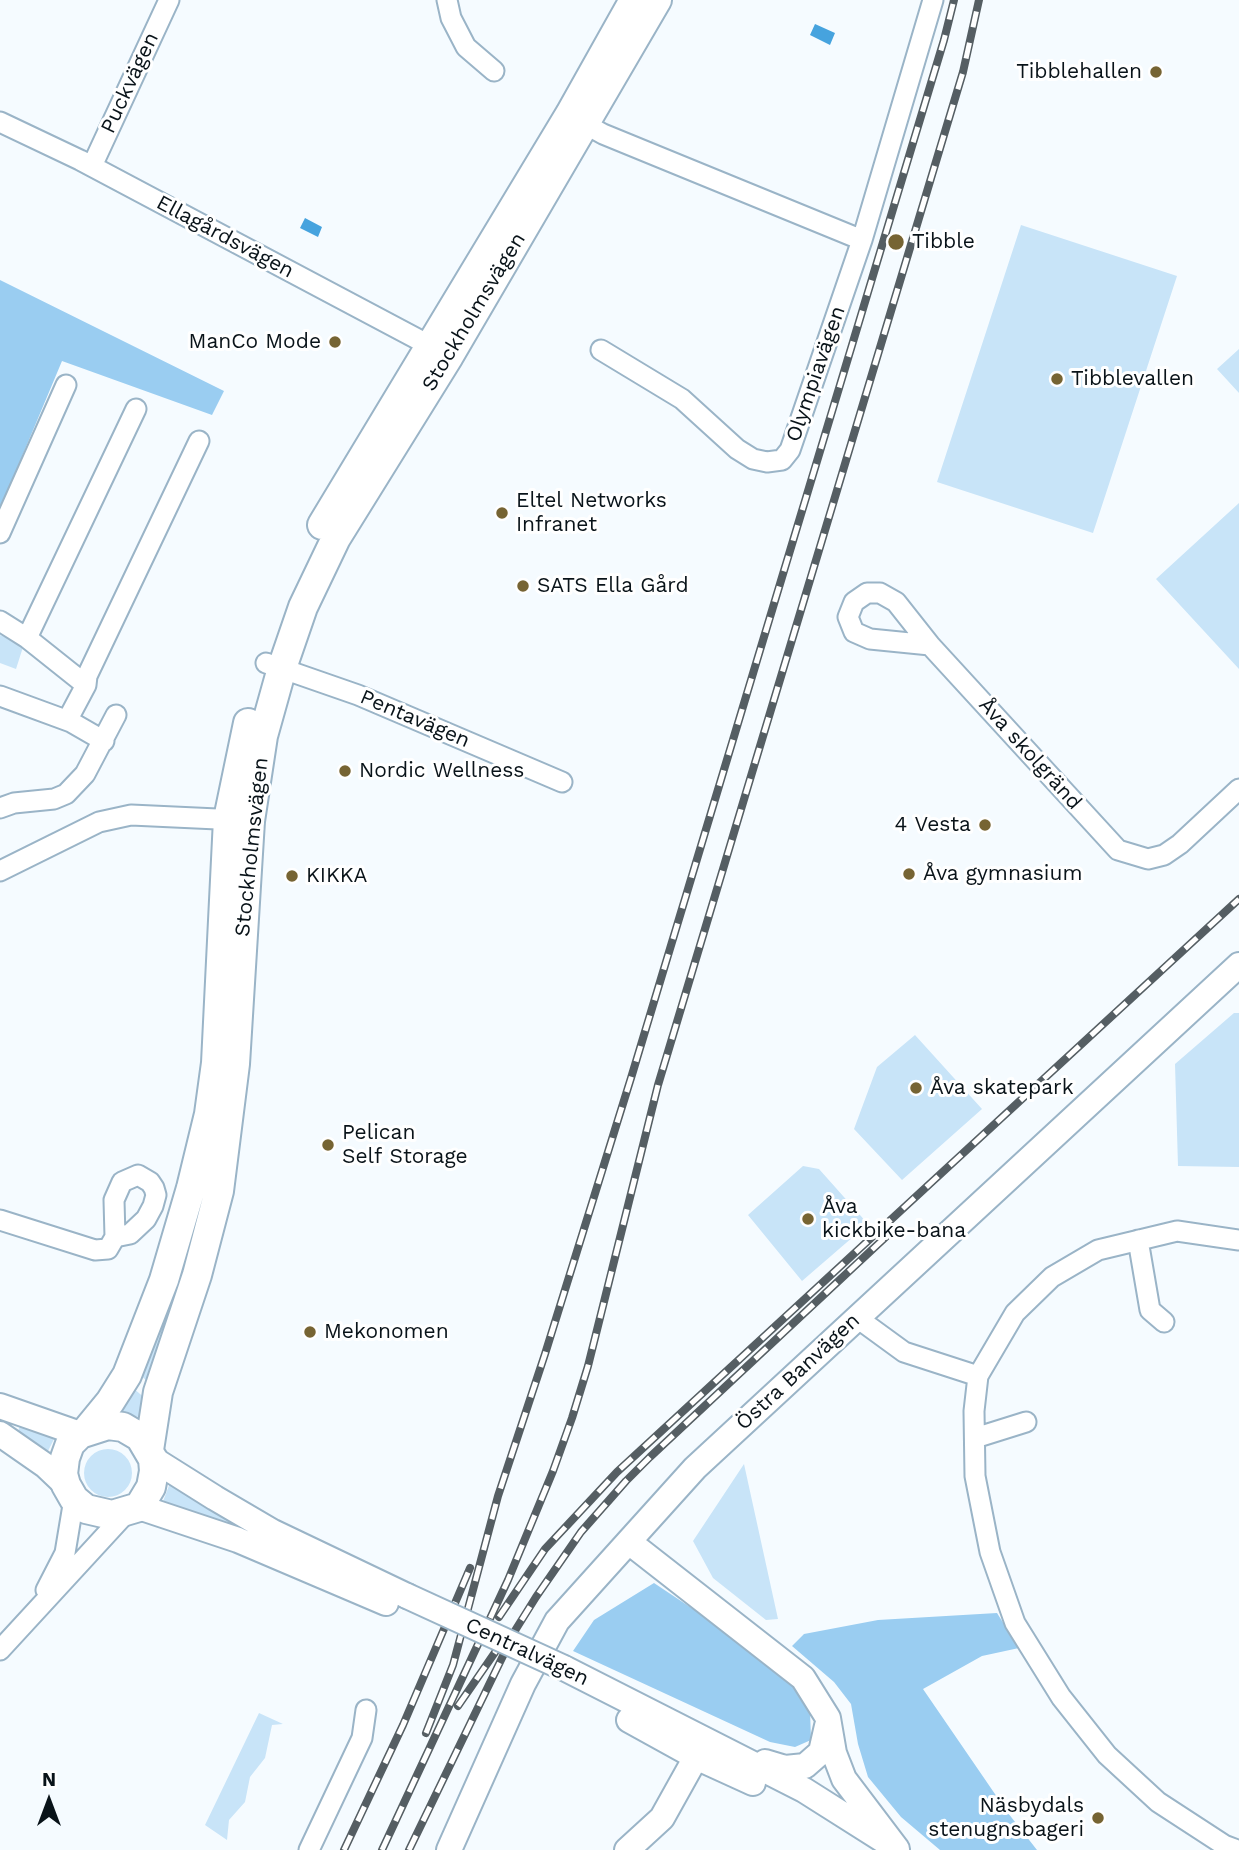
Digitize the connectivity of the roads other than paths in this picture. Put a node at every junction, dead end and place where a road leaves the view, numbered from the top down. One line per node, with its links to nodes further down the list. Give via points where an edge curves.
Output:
1 (169, 0): 9 (street, Puckvägen)
2 (447, 0): 6 (street, via 466,47)
3 (634, 0): 7 (main road, Stockholmsvägen)
4 (657, 0): 7 (main road, Stockholmsvägen)
5 (933, 0): 10 (street, Olympiavägen)
6 (494, 71)
7 (577, 119): 10 (street, via 603,134); 11 (main road, Stockholmsvägen)
8 (0, 122): 9 (street, Ellagårdsvägen)
9 (92, 166): 11 (street, Ellagårdsvägen)
10 (862, 240): 12 (street, Olympiavägen, via 790,450 782,460 753,459 682,399)
11 (439, 350): 20 (main road, Stockholmsvägen, via 336,538)
12 (601, 350)
13 (66, 386): 16 (street)
14 (136, 409): 18 (street)
15 (199, 441): 21 (street)
16 (0, 533)
17 (0, 621): 18 (street)
18 (27, 638): 21 (street)
19 (930, 645): 27 (street, Åva skolgränd, via 1118,850 1148,859 1164,855)
20 (274, 666): 26 (street, Pentavägen, via 358,695); 29 (main road, Stockholmsvägen, via 263,736)
21 (86, 685): 24 (street, via 69,717)
22 (0, 696): 24 (street)
23 (116, 715): 25 (street)
24 (71, 722): 25 (street)
25 (104, 741): 28 (street, via 85,774 66,794)
26 (562, 782)
27 (1239, 789)
28 (0, 808)
29 (239, 820): 30 (street, via 131,815 99,822); 41 (main road, Stockholmsvägen, via 216,1063 191,1188 164,1280 127,1375); 44 (main road, Stockholmsvägen, via 235,1064 219,1191 158,1392)
30 (2, 865)
31 (1239, 964): 36 (street, Östra Banvägen)
32 (0, 1220): 33 (street, via 95,1250 108,1249)
33 (115, 1237)
34 (1138, 1240): 35 (street, via 1177,1231); 37 (street, via 1150,1310); 38 (street, via 1098,1250 1052,1277 1015,1313)
35 (1239, 1240)
36 (856, 1317): 38 (street, via 904,1352); 47 (street, Östra Banvägen, via 695,1468)
37 (1164, 1322)
38 (978, 1376): 43 (street)
39 (0, 1406): 41 (street)
40 (1026, 1422): 43 (street)
41 (84, 1432): 44 (main road, via 108,1425 123,1427 140,1437); 45 (main road, via 70,1444 65,1458)
42 (0, 1434): 45 (street, via 46,1466)
43 (975, 1438): 58 (street, via 975,1476 990,1552 1015,1623 1062,1697 1107,1755 1158,1802)
44 (151, 1454): 46 (main road, via 151,1487); 48 (street, Centralvägen, via 215,1498)
45 (70, 1492): 46 (main road, via 86,1509 112,1515); 49 (street, via 65,1553)
46 (133, 1509): 48 (street, Centralvägen, via 238,1540); 49 (street)
47 (629, 1542): 52 (street, via 803,1678); 55 (street, Östra Banvägen, via 557,1621 523,1684)
48 (402, 1602): 53 (street, Centralvägen, bridge, via 559,1674)
49 (38, 1606): 50 (street)
50 (0, 1650)
51 (366, 1710): 54 (street, via 362,1738)
52 (828, 1718): 53 (street, via 821,1752 805,1766 785,1768); 57 (street, via 844,1779)
53 (702, 1750): 56 (street, via 662,1818); 57 (street, Centralvägen, via 804,1790)
54 (309, 1850)
55 (449, 1850)
56 (627, 1850)
57 (891, 1850)
58 (1237, 1850)

